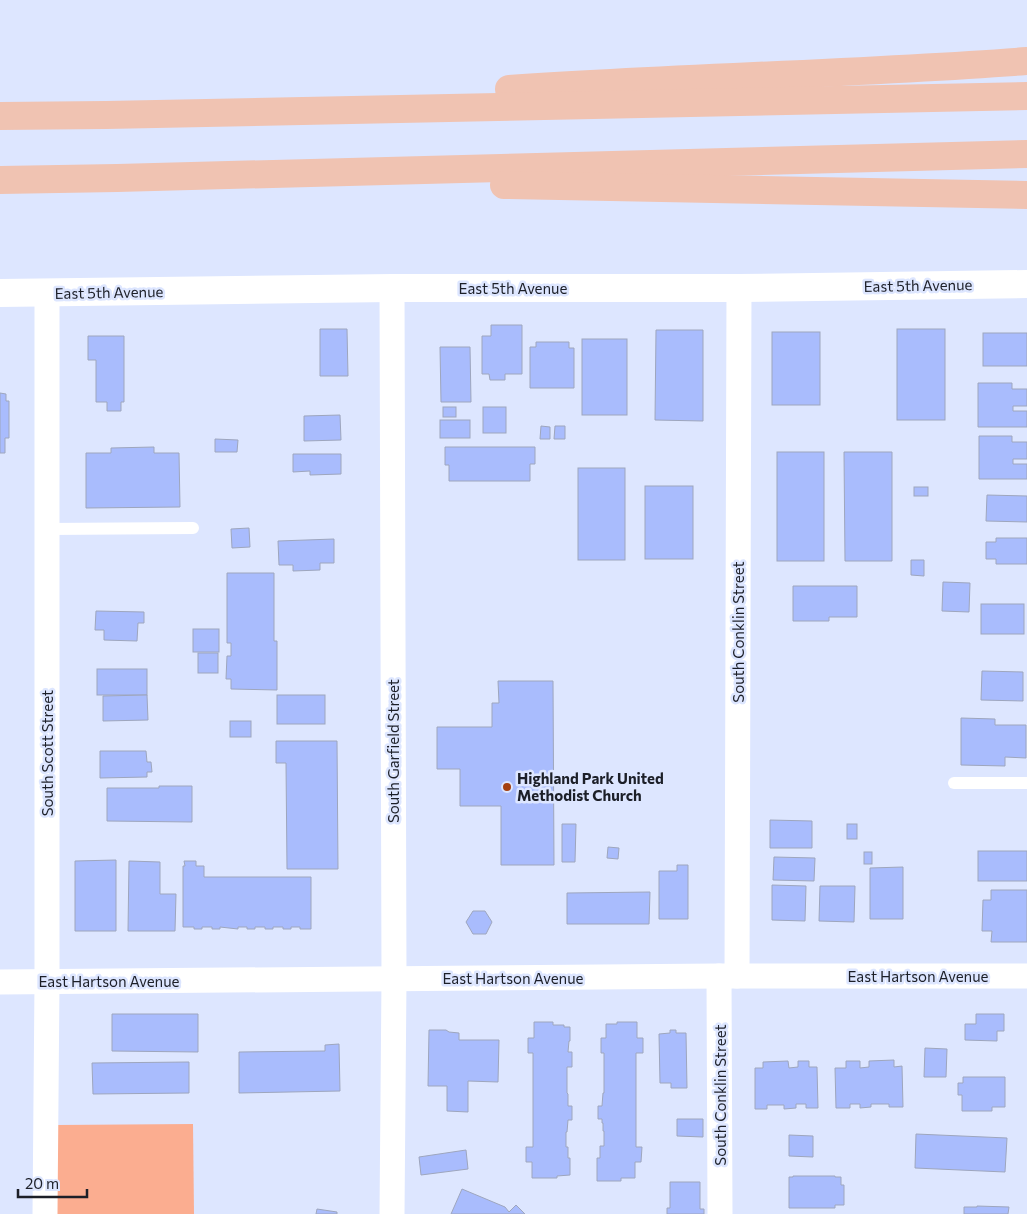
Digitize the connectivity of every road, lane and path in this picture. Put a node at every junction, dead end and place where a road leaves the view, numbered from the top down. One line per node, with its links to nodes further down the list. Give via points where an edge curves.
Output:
1 (1027, 61): 3 (highway, via 614,82)
2 (1027, 96): 3 (highway)
3 (106, 115): 4 (highway)
4 (0, 116)
5 (1027, 154): 6 (highway)
6 (117, 178): 7 (highway); 8 (highway)
7 (0, 180)
8 (1027, 195)
9 (1027, 284): 11 (street, East 5th Avenue)
10 (392, 288): 11 (street, East 5th Avenue); 12 (street, East 5th Avenue); 20 (street, South Garfield Street)
11 (739, 288): 18 (street, South Conklin Street)
12 (47, 292): 13 (street, East 5th Avenue); 14 (street, South Scott Street)
13 (0, 293)
14 (47, 528): 15 (lane); 22 (street, South Scott Street)
15 (193, 528)
16 (954, 783): 17 (lane)
17 (1027, 783)
18 (728, 976): 19 (street, East Hartson Avenue); 20 (street, East Hartson Avenue); 25 (street, South Conklin Street)
19 (1027, 976)
20 (394, 979): 22 (street, East Hartson Avenue); 24 (street, South Garfield Street)
21 (0, 982): 22 (street, East Hartson Avenue)
22 (47, 982): 23 (street, South Scott Street)
23 (45, 1214)
24 (392, 1214)
25 (720, 1214)

